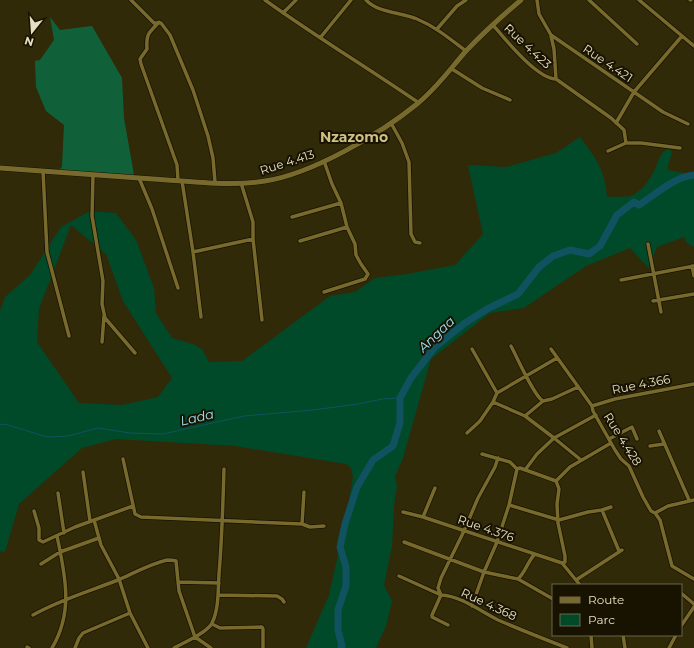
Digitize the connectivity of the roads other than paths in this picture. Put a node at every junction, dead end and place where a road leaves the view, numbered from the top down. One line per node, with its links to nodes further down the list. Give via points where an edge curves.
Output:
1 (131, 0): 12 (street, via 154,23)
2 (265, 0): 11 (street)
3 (296, 0): 11 (street)
4 (350, 0): 17 (street)
5 (366, 0): 14 (street, via 378,7 416,18)
6 (466, 0): 14 (street, via 457,6)
7 (521, 0): 13 (street, Rue 4.413)
8 (537, 0): 15 (street, Rue 4.421, via 539,14)
9 (589, 0): 18 (street)
10 (639, 0): 16 (street)
11 (283, 13): 17 (street)
12 (159, 22): 37 (street, via 146,38 147,49 140,59 140,64 177,165); 38 (street, via 170,35 193,90 214,158)
13 (493, 25): 20 (street, Rue 4.413); 22 (street, Rue 4.423, via 541,75)
14 (437, 29): 20 (street)
15 (551, 35): 22 (street); 23 (street, Rue 4.421)
16 (682, 36): 19 (street); 23 (street)
17 (320, 38): 25 (street)
18 (637, 44)
19 (694, 46)
20 (466, 51): 21 (street, Rue 4.413)
21 (452, 69): 24 (street, via 482,88); 25 (street, Rue 4.413)
22 (556, 79): 27 (street, Rue 4.423)
23 (634, 92): 27 (street); 28 (street, Rue 4.421, via 663,112)
24 (510, 100)
25 (419, 103): 26 (street, Rue 4.413)
26 (391, 123): 32 (street, Rue 4.413, via 351,148); 45 (street, via 409,162 411,234 415,242)
27 (616, 123): 29 (street, Rue 4.423, via 624,130)
28 (688, 124)
29 (626, 143): 30 (street); 31 (street)
30 (680, 148)
31 (608, 151)
32 (324, 161): 39 (street, Rue 4.413, via 273,180); 40 (street)
33 (0, 168): 34 (street, Rue 4.413)
34 (43, 171): 35 (street, Rue 4.413); 61 (street, via 47,252)
35 (93, 175): 36 (street, Rue 4.413); 58 (street, via 92,216 103,281)
36 (139, 178): 37 (street, Rue 4.413); 52 (street)
37 (180, 181): 38 (street, Rue 4.413); 47 (street)
38 (215, 182): 39 (street, Rue 4.413)
39 (241, 183): 43 (street, via 253,222)
40 (341, 203): 41 (street); 42 (street)
41 (292, 218)
42 (347, 227): 44 (street); 53 (street, via 354,240 356,255 368,276)
43 (253, 239): 47 (street); 60 (street)
44 (300, 241)
45 (420, 243)
46 (648, 244): 49 (street)
47 (193, 252): 59 (street)
48 (693, 266): 49 (street); 50 (street)
49 (654, 274): 51 (street); 55 (street)
50 (694, 276)
51 (621, 280)
52 (178, 288)
53 (324, 292)
54 (694, 294): 55 (street)
55 (659, 300): 56 (street); 57 (street)
56 (653, 301)
57 (661, 312)
58 (104, 316): 62 (street); 66 (street)
59 (201, 317)
60 (262, 320)
61 (69, 336)
62 (102, 342)
63 (511, 346): 68 (street)
64 (472, 349): 71 (street)
65 (551, 349): 67 (street, Rue 4.428)
66 (135, 353)
67 (557, 358): 68 (street); 70 (street, Rue 4.428)
68 (527, 375): 71 (street); 73 (street)
69 (694, 384): 74 (street, Rue 4.366)
70 (578, 387): 73 (street); 74 (street, Rue 4.428)
71 (497, 393): 72 (street)
72 (493, 402): 76 (street); 78 (street, via 480,421)
73 (543, 402): 76 (street)
74 (592, 406): 75 (street, Rue 4.428)
75 (596, 415): 79 (street); 80 (street, Rue 4.428)
76 (525, 416): 79 (street)
77 (659, 431): 83 (street)
78 (467, 433)
79 (554, 438): 88 (street); 91 (street)
80 (609, 439): 81 (street, via 632,427); 82 (street, Rue 4.428)
81 (637, 439)
82 (611, 443): 88 (street); 105 (street, Rue 4.428, via 621,459 630,466)
83 (664, 444): 84 (street); 97 (street)
84 (650, 446)
85 (482, 454): 86 (street)
86 (498, 458): 90 (street, via 510,462); 112 (street)
87 (123, 459): 100 (street)
88 (581, 460): 93 (street)
89 (224, 469): 109 (street)
90 (517, 469): 91 (street); 99 (street)
91 (525, 470): 93 (street)
92 (83, 472): 107 (street)
93 (556, 481): 108 (street, via 559,489)
94 (435, 488): 106 (street)
95 (304, 492): 110 (street)
96 (58, 493): 113 (street)
97 (689, 500): 98 (street); 105 (street)
98 (694, 500)
99 (509, 505): 108 (street); 117 (street)
100 (133, 506): 107 (street); 109 (street, via 135,514 141,517)
101 (612, 507): 102 (street)
102 (602, 510): 108 (street); 127 (street, via 620,551)
103 (34, 511): 114 (street, via 40,542)
104 (403, 512): 106 (street, Rue 4.376)
105 (654, 513): 128 (street, Rue 4.428, via 660,520 672,566)
106 (423, 517): 112 (street, Rue 4.376)
107 (92, 520): 113 (street); 115 (street)
108 (559, 520): 122 (street, via 566,556)
109 (223, 521): 110 (street); 130 (street)
110 (302, 524): 111 (street, via 310,527)
111 (324, 526)
112 (464, 531): 117 (street, Rue 4.376); 120 (street)
113 (64, 533): 114 (street)
114 (57, 536): 118 (street)
115 (99, 538): 118 (street); 125 (street)
116 (404, 542): 120 (street)
117 (497, 542): 119 (street, Rue 4.376); 123 (street)
118 (60, 552): 121 (street); 136 (street, via 64,565)
119 (534, 555): 122 (street, Rue 4.376); 126 (street, via 529,560 524,574)
120 (451, 559): 123 (street); 134 (street, via 438,588)
121 (41, 564)
122 (562, 564): 127 (street)
123 (484, 572): 126 (street); 138 (street)
124 (399, 576): 134 (street, Rue 4.368)
125 (119, 579): 129 (street, via 140,569 174,560); 136 (street); 140 (street)
126 (518, 579): 135 (street)
127 (576, 580): 131 (street)
128 (694, 580)
129 (178, 582): 130 (street); 148 (street)
130 (219, 583): 133 (street)
131 (579, 584)
132 (682, 594): 139 (street)
133 (218, 595): 137 (street, via 277,596); 142 (street)
134 (441, 595): 138 (street, Rue 4.368); 144 (street, via 432,616)
135 (552, 598)
136 (66, 601): 141 (street); 149 (street, via 62,627)
137 (284, 602)
138 (472, 606): 155 (street, Rue 4.368)
139 (694, 606): 143 (street)
140 (130, 613): 150 (street, via 83,633); 151 (street)
141 (33, 615)
142 (212, 624): 148 (street); 154 (street, via 220,628 262,627)
143 (682, 624)
144 (448, 625)
145 (592, 636): 156 (street)
146 (623, 636): 157 (street)
147 (675, 636): 158 (street)
148 (195, 637): 152 (street); 153 (street)
149 (52, 648)
150 (75, 648)
151 (148, 648)
152 (174, 648)
153 (211, 648)
154 (263, 648)
155 (567, 648)
156 (592, 648)
157 (625, 648)
158 (669, 648)

